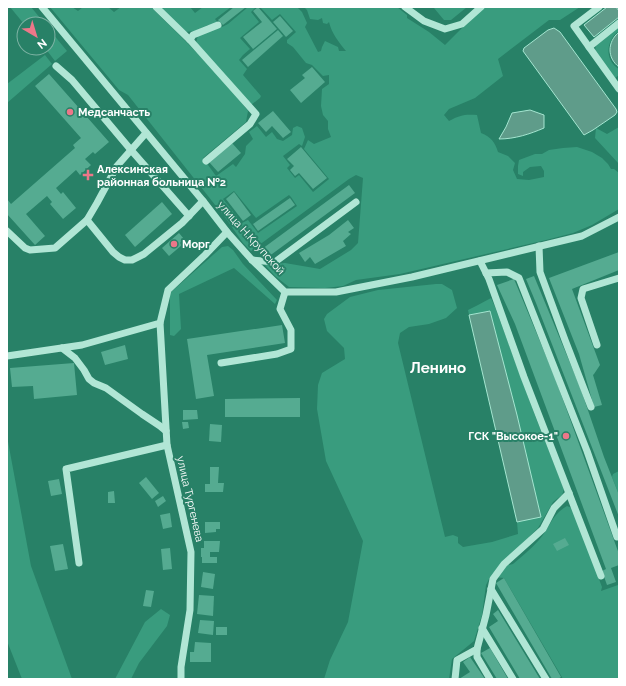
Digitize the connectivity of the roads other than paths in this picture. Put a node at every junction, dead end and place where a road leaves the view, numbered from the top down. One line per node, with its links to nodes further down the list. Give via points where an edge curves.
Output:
1 (42, 7): 12 (street, улица Н.Крупской)
2 (156, 7): 8 (street)
3 (405, 7): 4 (street, via 424,21 445,29 462,24)
4 (481, 7)
5 (599, 7): 9 (street, via 574,26)
6 (619, 23): 9 (street)
7 (218, 25): 8 (street, via 193,35)
8 (190, 40): 14 (street, via 256,114 250,124)
9 (589, 47): 11 (street)
10 (56, 66): 13 (street, via 72,80)
11 (619, 89)
12 (146, 133): 13 (street); 15 (street, улица Н.Крупской)
13 (131, 150): 17 (street); 19 (street, via 118,166)
14 (206, 161)
15 (203, 201): 17 (street); 21 (street, улица Н.Крупской)
16 (356, 202): 23 (street, via 275,262)
17 (189, 216): 19 (street, via 144,254 132,260 126,260 113,252)
18 (619, 217): 22 (street, улица Н.Крупской, via 582,236)
19 (86, 220): 20 (street, via 55,248 30,250)
20 (7, 231)
21 (227, 232): 23 (street, улица Н.Крупской); 28 (street, улица Тургенева, via 168,290)
22 (539, 246): 24 (street, улица Н.Крупской); 33 (street, via 540,272)
23 (252, 260): 27 (street, улица Н.Крупской)
24 (480, 261): 25 (street); 27 (street, улица Н.Крупской, via 336,292)
25 (486, 273): 36 (street); 37 (street, via 507,272 519,278)
26 (619, 278): 29 (street, via 583,289 581,298)
27 (285, 292): 32 (street, via 280,309 291,330 291,349 277,354)
28 (160, 323): 30 (street, via 82,345); 34 (street, улица Тургенева)
29 (596, 345)
30 (62, 348): 31 (street); 34 (street, via 74,358 88,379 106,388)
31 (7, 356)
32 (221, 363)
33 (591, 407)
34 (166, 431): 35 (street, улица Тургенева)
35 (167, 445): 38 (street, via 66,469); 43 (street, улица Тургенева, via 191,552 190,610)
36 (569, 493): 39 (street); 40 (street, via 554,508 543,529 504,564 492,579)
37 (617, 537)
38 (79, 563)
39 (601, 576)
40 (491, 589): 41 (street); 47 (street)
41 (482, 628): 42 (street); 46 (street)
42 (477, 649): 44 (street, via 457,660); 45 (street, via 477,657)
43 (181, 679)
44 (455, 679)
45 (490, 679)
46 (513, 679)
47 (546, 679)

